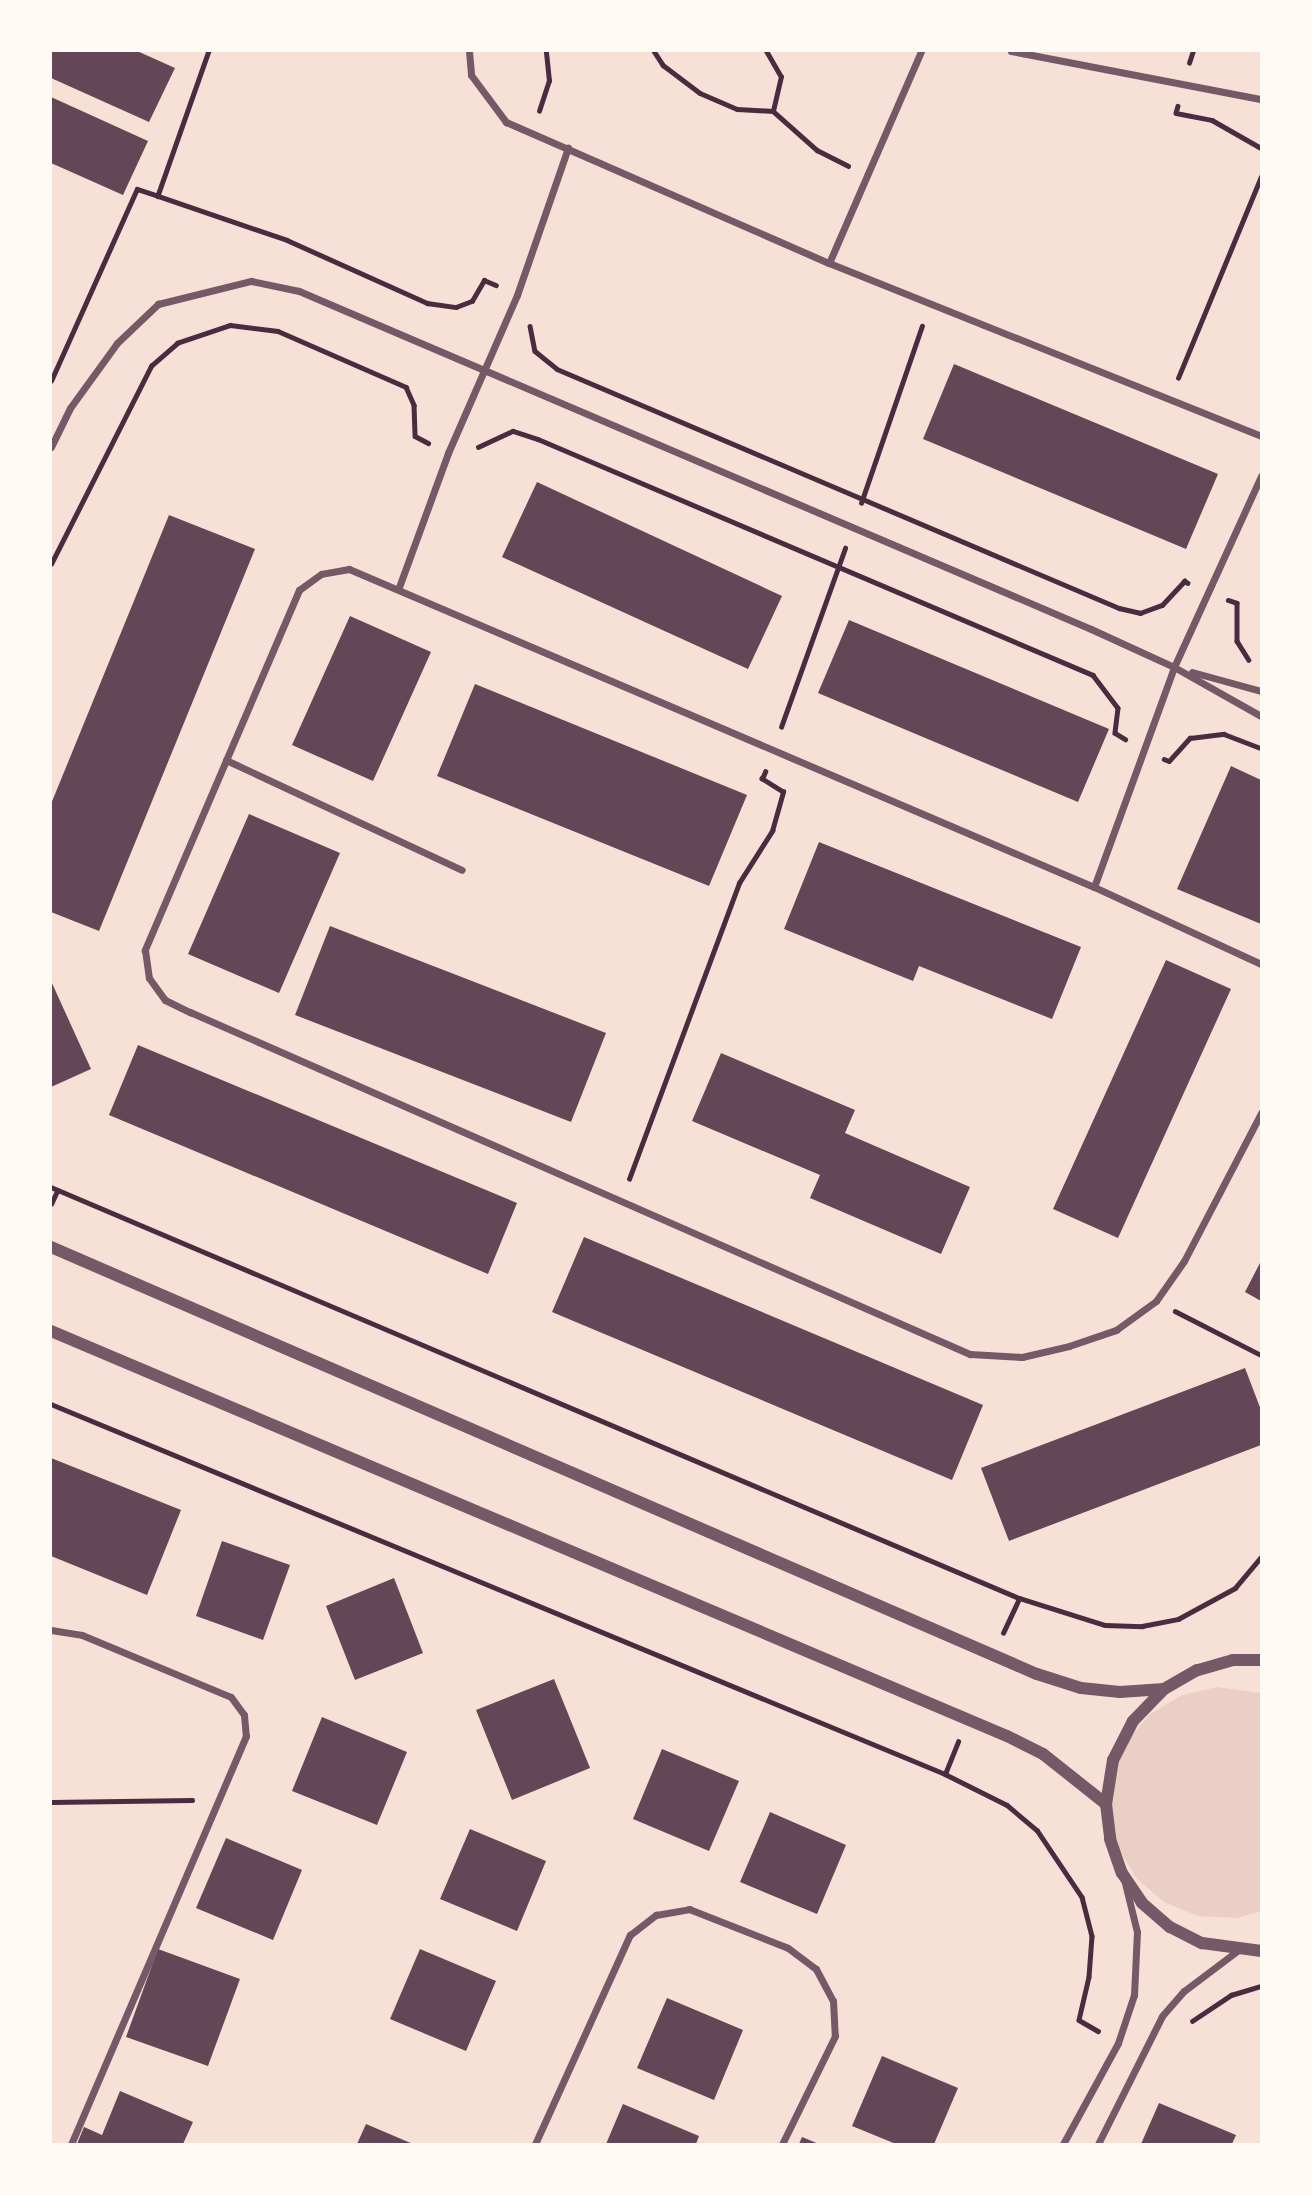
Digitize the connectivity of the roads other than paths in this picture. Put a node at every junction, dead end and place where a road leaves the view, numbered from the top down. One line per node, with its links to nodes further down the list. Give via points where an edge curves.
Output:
1 (469, 51): 5 (street, via 471,75 506,122)
2 (921, 51): 6 (street)
3 (1011, 51): 4 (street)
4 (1261, 99)
5 (568, 148): 6 (street); 7 (street)
6 (829, 263): 8 (street)
7 (488, 369): 9 (street, via 299,290 251,281 158,304 117,343 70,408); 11 (street, via 448,453); 12 (street)
8 (1261, 436)
9 (51, 447)
10 (1261, 476): 12 (street)
11 (399, 587): 15 (street, via 349,569 321,574 299,590); 17 (street)
12 (1174, 667): 13 (street); 14 (street); 17 (street)
13 (1261, 691)
14 (1261, 716)
15 (226, 760): 16 (street); 19 (street, via 145,950 149,978 165,1000 970,1354 1022,1357 1069,1346 1116,1330 1156,1301 1184,1261)
16 (462, 870)
17 (1094, 887): 18 (street)
18 (1261, 964)
19 (1261, 1113)
20 (51, 1247): 24 (street, via 993,1656 1081,1688 1120,1692)
21 (51, 1331): 25 (street, via 1007,1736 1043,1754)
22 (51, 1630): 29 (street, via 82,1635 231,1698 244,1715 246,1736)
23 (1261, 1660): 24 (street, via 1233,1660 1197,1670)
24 (1164, 1689): 25 (street, via 1128,1731 1114,1760)
25 (1106, 1804): 26 (street, via 1110,1839)
26 (1122, 1872): 27 (street, via 1142,1903 1170,1927 1202,1943); 32 (street, via 1137,1943 1133,1995 1118,2043)
27 (1237, 1951): 28 (street); 33 (street, via 1201,1976 1162,2016)
28 (1261, 1951)
29 (71, 2144)
30 (535, 2144): 31 (street, via 630,1935 656,1915 689,1909 788,1948 816,1969 833,2001 835,2036)
31 (782, 2144)
32 (1063, 2144)
33 (1098, 2144)

